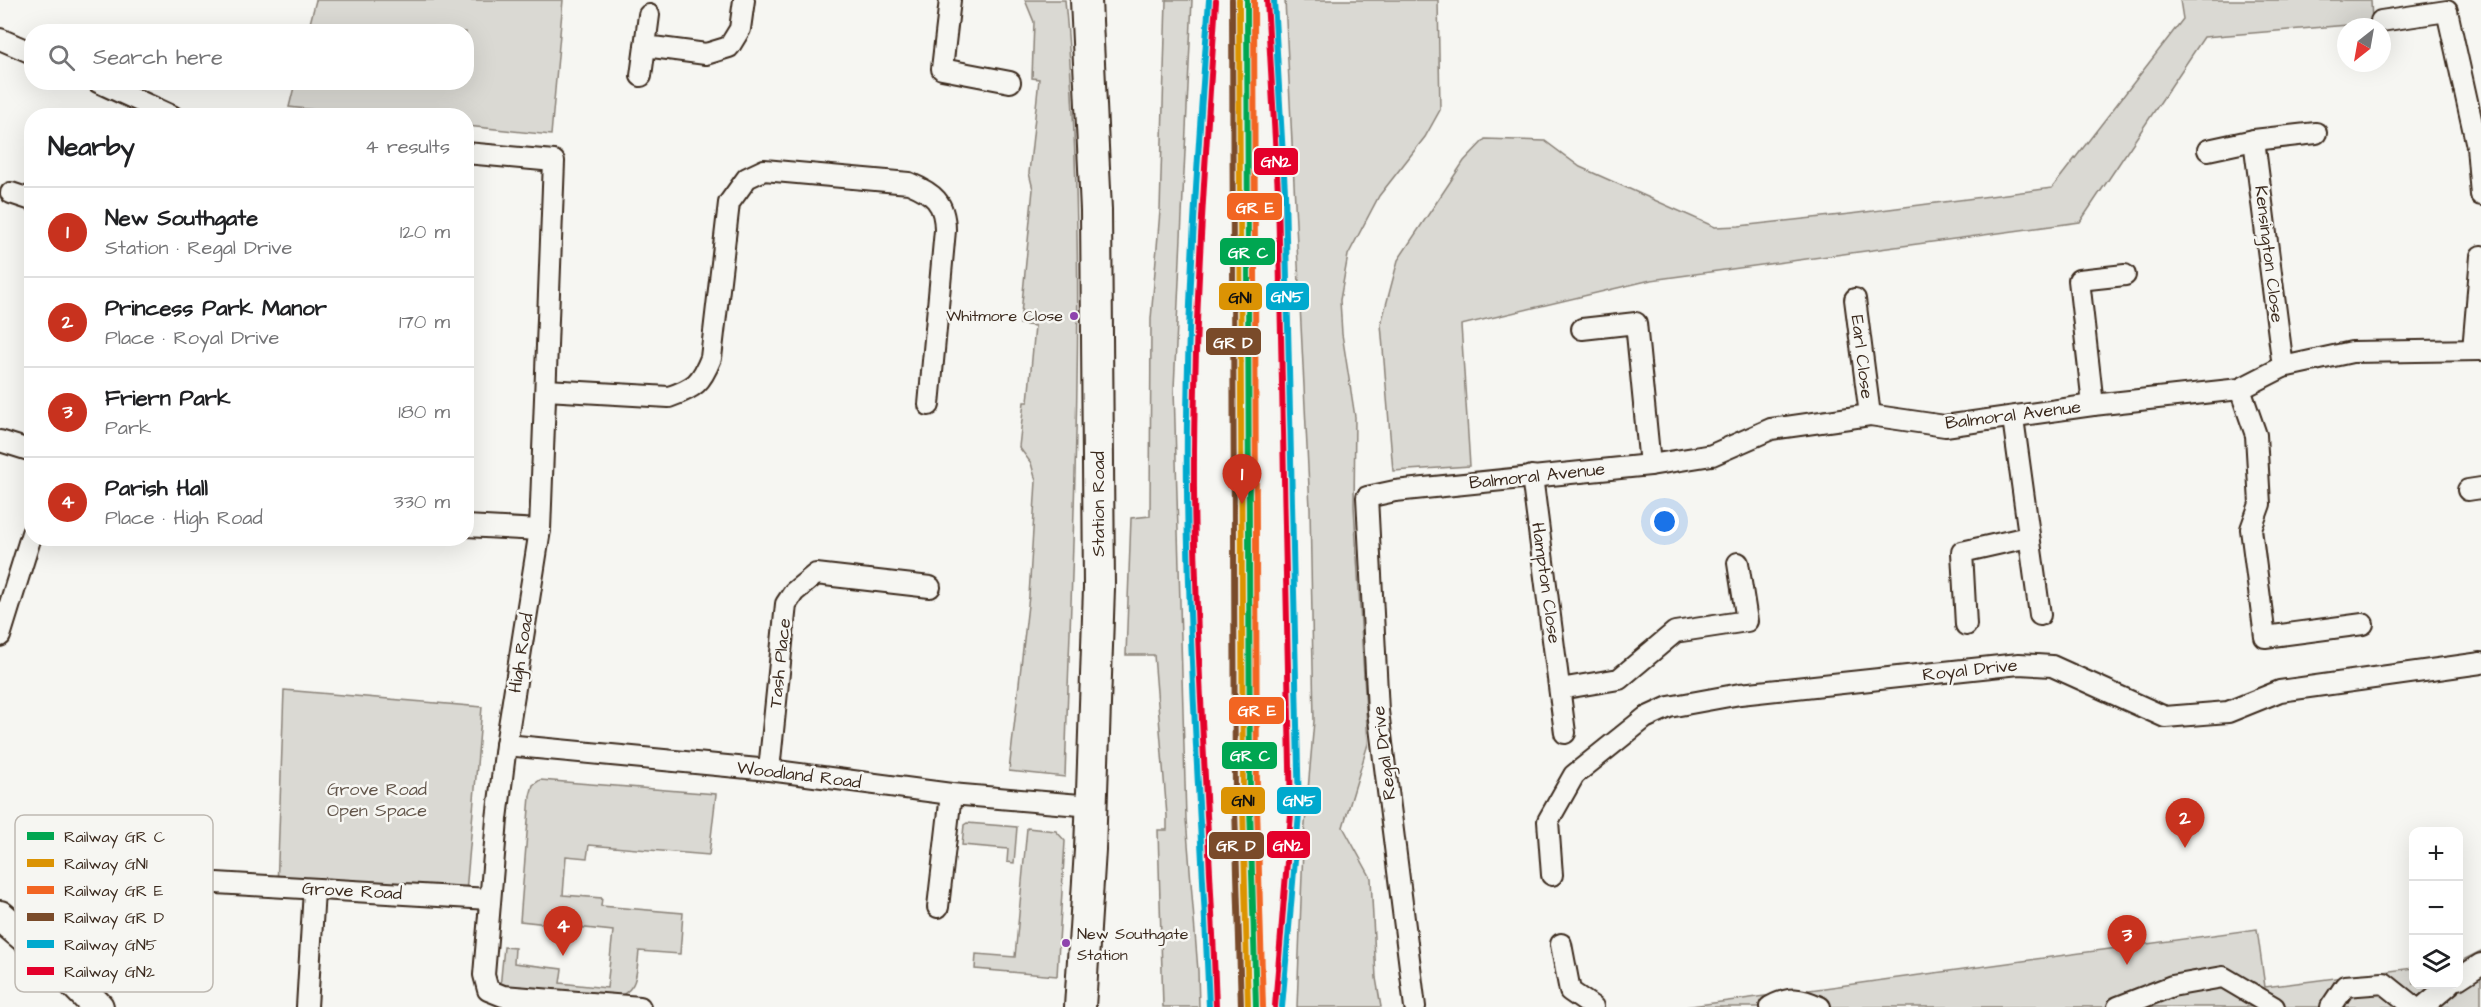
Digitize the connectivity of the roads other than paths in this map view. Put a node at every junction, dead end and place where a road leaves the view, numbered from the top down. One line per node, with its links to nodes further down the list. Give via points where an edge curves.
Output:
1 (744, 0): 8 (street, via 740,29 729,47 706,54)
2 (950, 0): 11 (street, via 942,69)
3 (1086, 0): 55 (main road, Station Road, via 1096,210 1098,449 1098,672)
4 (2446, 5): 6 (street); 16 (street)
5 (649, 15): 8 (street)
6 (2391, 19)
7 (0, 39): 9 (street)
8 (645, 46): 10 (street)
9 (24, 50)
10 (641, 76)
11 (1010, 82)
12 (115, 90): 13 (street)
13 (155, 108)
14 (2316, 133): 15 (street)
15 (2254, 140): 17 (street); 27 (street, Kensington Close)
16 (2479, 146): 20 (street)
17 (2208, 150)
18 (474, 154): 29 (street, High Road, via 554,161)
19 (11, 193): 21 (street)
20 (2481, 195)
21 (24, 197)
22 (2481, 256): 26 (street)
23 (2125, 275): 31 (street, via 2079,280)
24 (1855, 299): 32 (street, Earl Close)
25 (1582, 329): 36 (street, via 1636,323)
26 (2477, 350): 27 (street, Balmoral Avenue, via 2352,352)
27 (2283, 367): 28 (street, Balmoral Avenue)
28 (2240, 389): 31 (street, Balmoral Avenue); 46 (street, via 2256,435 2260,504 2251,529 2265,637)
29 (546, 390): 30 (street, via 669,397 687,391 702,379 711,358 729,203 747,178 764,170 909,183 927,190 939,203 945,230); 40 (street, High Road)
30 (929, 405)
31 (2092, 405): 33 (street, Balmoral Avenue)
32 (1870, 415): 33 (street, Balmoral Avenue, via 1946,426); 36 (street, Balmoral Avenue, via 1770,429 1712,455)
33 (2013, 418): 41 (street)
34 (0, 441): 35 (street)
35 (24, 448)
36 (1650, 465): 37 (street, Balmoral Avenue)
37 (1532, 476): 38 (street, Balmoral Avenue); 50 (street, Hampton Close)
38 (1367, 497): 72 (street, Regal Drive, via 1378,711)
39 (474, 526): 40 (street)
40 (540, 530): 52 (street, High Road)
41 (2028, 537): 45 (street); 47 (street, via 1962,552)
42 (28, 546): 48 (street)
43 (1738, 563): 50 (street, via 1747,621 1675,632 1619,679)
44 (930, 587): 53 (street, Tash Place, via 816,574 794,592 786,604)
45 (2040, 615)
46 (2363, 624)
47 (1966, 625)
48 (0, 636)
49 (2481, 663): 56 (street, Royal Drive, via 2280,691 2228,712 2165,717 2052,666 2019,664 1740,694 1669,707 1644,718 1574,775 1548,821)
50 (1560, 689): 51 (street, Hampton Close)
51 (1564, 733)
52 (506, 746): 53 (street, Woodland Road); 59 (street, High Road)
53 (769, 770): 54 (street, Woodland Road)
54 (951, 794): 55 (street, Woodland Road); 60 (street)
55 (1092, 807): 71 (main road, Station Road)
56 (1552, 875)
57 (216, 883): 58 (street, Grove Road)
58 (314, 890): 59 (street, Grove Road); 69 (street)
59 (489, 899): 70 (street, High Road, via 484,975 488,990 503,996)
60 (938, 907)
61 (0, 916): 62 (main road)
62 (15, 929)
63 (1561, 944): 73 (street, via 1570,992)
64 (2481, 964): 65 (street)
65 (2463, 976)
66 (2444, 989): 80 (street)
67 (83, 992): 68 (main road)
68 (98, 1007)
69 (307, 1007)
70 (640, 1007)
71 (1080, 1007)
72 (1415, 1007)
73 (1593, 1007)
74 (1770, 1007): 75 (street, via 1784,999 1804,1000)
75 (1820, 1007)
76 (2118, 1007): 77 (street, via 2172,986 2223,977)
77 (2274, 1007)
78 (2331, 1007): 79 (street, via 2345,986 2384,983)
79 (2414, 1007)
80 (2423, 1007)

